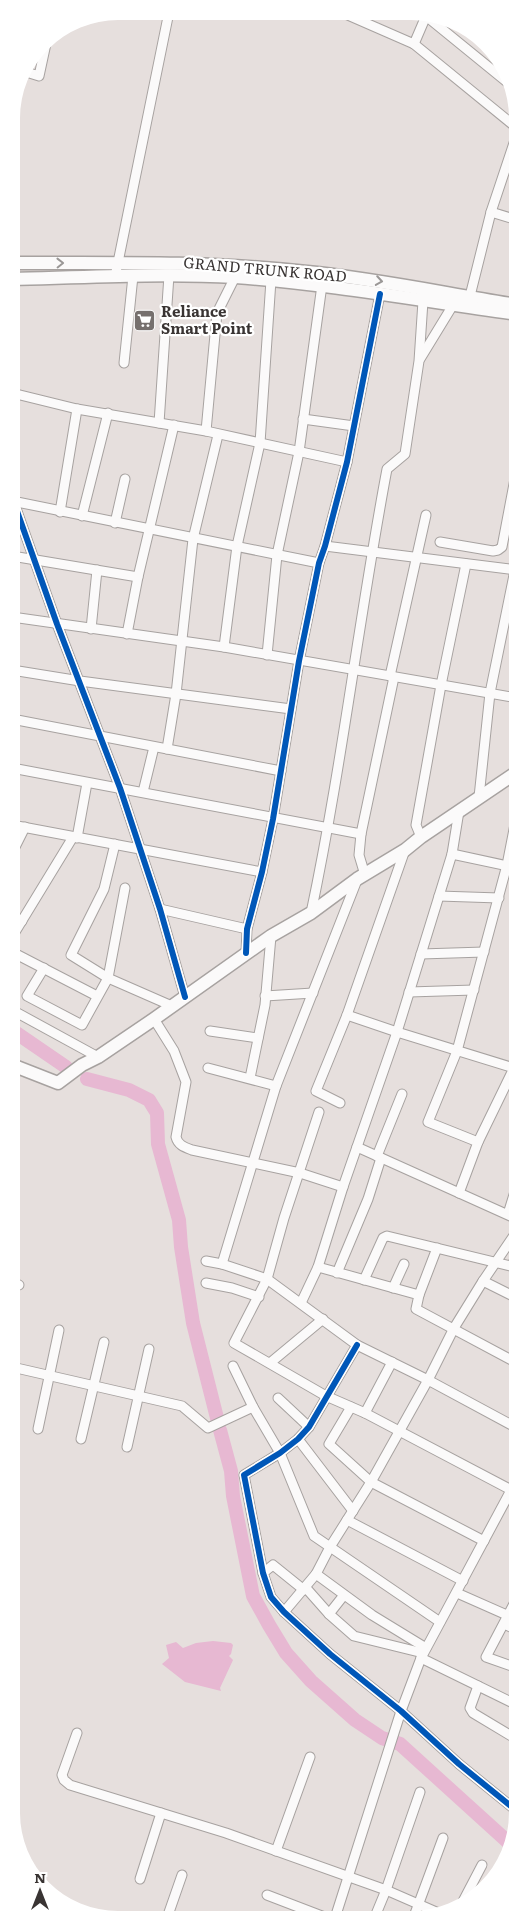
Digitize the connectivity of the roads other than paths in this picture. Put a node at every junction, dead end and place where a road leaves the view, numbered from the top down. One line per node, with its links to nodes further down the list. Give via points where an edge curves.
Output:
1 (167, 20): 13 (street)
2 (359, 20): 5 (street)
3 (424, 21): 5 (street)
4 (436, 23): 8 (street)
5 (414, 44): 9 (street)
6 (44, 53): 7 (street, via 39,76)
7 (31, 73)
8 (500, 76)
9 (509, 121)
10 (509, 163): 11 (street)
11 (491, 212): 12 (street); 23 (street)
12 (509, 218)
13 (118, 262): 14 (main road, GRAND TRUNK ROAD, one-way to 13); 17 (street); 23 (main road, GRAND TRUNK ROAD, one-way to 23, via 307,272)
14 (20, 264)
15 (169, 275): 16 (main road, GRAND TRUNK ROAD); 18 (main road, GRAND TRUNK ROAD); 34 (street)
16 (133, 276): 17 (main road, GRAND TRUNK ROAD); 29 (street)
17 (115, 277): 19 (main road, GRAND TRUNK ROAD)
18 (235, 278): 20 (main road, GRAND TRUNK ROAD); 37 (street, via 218,313)
19 (20, 279)
20 (271, 280): 21 (main road, GRAND TRUNK ROAD); 39 (street)
21 (322, 285): 22 (main road, GRAND TRUNK ROAD); 33 (street)
22 (380, 294): 24 (main road, GRAND TRUNK ROAD); 36 (street)
23 (470, 296): 25 (main road, GRAND TRUNK ROAD)
24 (423, 301): 26 (main road, GRAND TRUNK ROAD); 28 (street)
25 (509, 303)
26 (453, 305): 27 (main road, GRAND TRUNK ROAD); 28 (street)
27 (509, 313)
28 (419, 361): 55 (street, via 405,454 387,469)
29 (124, 363)
30 (20, 395): 31 (street)
31 (77, 409): 32 (street); 45 (street)
32 (108, 413): 34 (street); 47 (street)
33 (303, 419): 36 (street); 40 (street)
34 (159, 423): 35 (street)
35 (174, 425): 37 (street); 50 (street)
36 (354, 426): 41 (street)
37 (206, 432): 38 (street)
38 (218, 434): 39 (street); 51 (street)
39 (260, 443): 40 (street); 53 (street)
40 (299, 452): 41 (street); 56 (street)
41 (347, 462): 54 (street)
42 (125, 480): 49 (street)
43 (20, 502): 45 (street)
44 (509, 510): 52 (street, via 502,547 498,550)
45 (60, 512): 47 (street)
46 (426, 515): 58 (street)
47 (82, 516): 49 (street)
48 (20, 522): 59 (street)
49 (115, 523): 50 (street)
50 (150, 530): 51 (street); 64 (street)
51 (193, 538): 53 (street); 70 (street)
52 (440, 542)
53 (237, 546): 56 (street); 71 (street)
54 (326, 546): 55 (street); 60 (street)
55 (373, 552): 58 (street); 74 (street)
56 (276, 555): 60 (street); 72 (street)
57 (20, 557): 59 (street)
58 (417, 558): 61 (street); 76 (street)
59 (34, 560): 63 (street); 67 (street)
60 (319, 563): 73 (street)
61 (466, 564): 62 (street); 78 (street)
62 (509, 569)
63 (98, 570): 64 (street); 68 (street)
64 (138, 577): 69 (street)
65 (509, 603): 79 (street)
66 (20, 618): 67 (street)
67 (57, 624): 68 (street); 77 (street)
68 (91, 629): 69 (street)
69 (127, 634): 70 (street)
70 (183, 642): 71 (street); 80 (street)
71 (224, 647): 72 (street)
72 (267, 655): 73 (street)
73 (299, 661): 74 (street); 82 (street)
74 (353, 670): 76 (street); 98 (street)
75 (20, 671): 77 (street)
76 (392, 676): 78 (street); 99 (street)
77 (80, 681): 80 (street); 84 (street)
78 (441, 685): 79 (street); 100 (street, via 416,825)
79 (490, 693): 81 (street); 93 (street)
80 (176, 694): 82 (street); 86 (street)
81 (509, 697)
82 (291, 709): 88 (street)
83 (20, 721): 84 (street)
84 (102, 737): 85 (street); 91 (street)
85 (154, 747): 86 (street); 92 (street)
86 (167, 749): 88 (street)
87 (20, 770): 90 (street)
88 (281, 771): 95 (street)
89 (509, 777): 93 (main road)
90 (87, 783): 91 (street); 102 (street)
91 (120, 788): 92 (street); 104 (street)
92 (143, 792): 95 (street)
93 (479, 797): 94 (main road)
94 (459, 811): 100 (main road); 106 (street)
95 (273, 819): 98 (street); 109 (street)
96 (20, 826): 97 (street)
97 (25, 827): 101 (street); 102 (street)
98 (328, 829): 99 (street); 115 (street)
99 (361, 834): 110 (street)
100 (421, 836): 105 (main road)
101 (20, 837)
102 (75, 837): 103 (street); 116 (street)
103 (115, 844): 104 (street); 125 (street, via 104,889 71,955)
104 (139, 848): 109 (street); 114 (street)
105 (405, 850): 110 (main road); 134 (street)
106 (452, 854): 108 (street); 112 (street)
107 (509, 859): 108 (street)
108 (508, 865): 113 (street)
109 (262, 872): 118 (street)
110 (361, 877): 115 (main road); 128 (street)
111 (125, 888): 125 (street)
112 (439, 896): 113 (street); 122 (street)
113 (499, 898): 120 (street)
114 (160, 909): 118 (street); 131 (street)
115 (311, 913): 119 (main road)
116 (22, 921): 117 (street)
117 (20, 924)
118 (247, 929): 121 (street)
119 (271, 936): 121 (main road); 130 (street)
120 (484, 952): 122 (street); 126 (street)
121 (246, 953): 131 (main road)
122 (421, 954): 127 (street)
123 (20, 956): 124 (street)
124 (44, 968): 129 (street); 129 (street, via 27,996 82,1025)
125 (108, 978): 129 (street); 132 (street)
126 (474, 990): 127 (street); 139 (street)
127 (409, 992): 137 (street)
128 (313, 993): 130 (street); 146 (street)
129 (98, 996)
130 (266, 996): 138 (street)
131 (185, 997): 132 (main road)
132 (172, 1006): 135 (main road)
133 (20, 1014): 140 (street)
134 (347, 1015): 137 (street); 148 (street, via 316,1091)
135 (154, 1018): 140 (main road); 153 (street, via 174,1051 186,1082 177,1142 192,1150)
136 (210, 1031): 138 (street)
137 (397, 1032): 139 (street); 151 (street)
138 (258, 1038): 144 (street)
139 (458, 1051): 141 (street); 150 (street, via 428,1122)
140 (98, 1057): 142 (main road, via 58,1083)
141 (509, 1067)
142 (20, 1068)
143 (208, 1068): 144 (street)
144 (250, 1078): 146 (street)
145 (509, 1082): 150 (street)
146 (276, 1086): 153 (street)
147 (402, 1094): 152 (street)
148 (340, 1103)
149 (319, 1112): 154 (street)
150 (478, 1142): 156 (street)
151 (357, 1147): 152 (street); 155 (street)
152 (379, 1157): 156 (street); 167 (street, via 368,1198)
153 (251, 1164): 154 (street); 162 (street)
154 (300, 1173): 155 (street); 168 (street)
155 (343, 1187): 166 (street)
156 (459, 1192): 158 (street)
157 (509, 1211): 158 (street)
158 (508, 1214)
159 (509, 1243): 164 (street)
160 (436, 1248): 164 (street); 169 (street, via 387,1236 383,1238); 174 (street)
161 (206, 1260): 162 (street)
162 (222, 1264): 168 (street)
163 (404, 1264): 172 (street)
164 (495, 1264): 165 (street); 170 (street)
165 (509, 1266)
166 (318, 1268): 167 (street); 176 (street)
167 (337, 1272): 169 (street)
168 (267, 1279): 175 (street); 176 (street)
169 (364, 1280): 172 (street)
170 (483, 1281): 173 (street); 178 (street)
171 (206, 1283): 175 (street)
172 (393, 1288): 174 (street)
173 (509, 1294)
174 (419, 1295): 178 (street, via 416,1309)
175 (259, 1297): 185 (street, via 234,1343)
176 (301, 1303): 177 (street)
177 (323, 1319): 181 (street); 185 (street)
178 (454, 1328): 183 (street); 189 (street)
179 (59, 1330): 188 (street)
180 (104, 1342): 190 (street)
181 (357, 1345): 184 (street); 192 (street)
182 (149, 1349): 191 (street)
183 (509, 1359)
184 (392, 1362): 189 (street); 196 (street)
185 (270, 1363): 192 (street)
186 (233, 1366): 194 (street)
187 (20, 1369): 188 (street)
188 (50, 1376): 190 (street); 199 (street)
189 (428, 1380): 197 (street); 200 (street)
190 (95, 1386): 191 (street); 201 (street)
191 (138, 1396): 194 (street, via 182,1406 208,1428); 203 (street)
192 (326, 1396): 195 (street); 198 (street)
193 (278, 1398): 198 (street)
194 (253, 1407): 204 (street)
195 (351, 1407): 196 (street); 205 (street, via 329,1444)
196 (365, 1413): 200 (street)
197 (509, 1424)
198 (309, 1427): 202 (street)
199 (38, 1429)
200 (399, 1431): 205 (street); 206 (street)
201 (81, 1438)
202 (298, 1439): 204 (street); 208 (street)
203 (127, 1447)
204 (280, 1452): 211 (street, via 314,1536); 212 (street, via 244,1475)
205 (371, 1482): 208 (street); 210 (street)
206 (509, 1489)
207 (509, 1500): 210 (street)
208 (353, 1511): 209 (street)
209 (347, 1520): 211 (street); 214 (street)
210 (484, 1541): 214 (street)
211 (330, 1548): 213 (street); 222 (street)
212 (263, 1573): 215 (street, via 273,1565); 218 (street, via 271,1597)
213 (316, 1574): 215 (street); 217 (street)
214 (463, 1580): 216 (street)
215 (305, 1589): 218 (street); 219 (street)
216 (457, 1592): 221 (street); 222 (street)
217 (344, 1595): 219 (street); 224 (street)
218 (284, 1612): 228 (street)
219 (329, 1614): 224 (street, via 354,1636)
220 (509, 1614): 221 (street)
221 (506, 1620): 223 (street); 225 (street, via 486,1657)
222 (440, 1622): 224 (street)
223 (509, 1622)
224 (423, 1653): 226 (street); 228 (street)
225 (509, 1665)
226 (478, 1686): 227 (street); 230 (street, via 470,1708)
227 (509, 1702)
228 (401, 1711): 233 (street); 239 (street)
229 (77, 1733): 234 (street, via 64,1766 64,1780 70,1785)
230 (509, 1734)
231 (310, 1757): 236 (street)
232 (420, 1792): 241 (street)
233 (509, 1805)
234 (161, 1813): 236 (street); 240 (street)
235 (443, 1838): 244 (street)
236 (276, 1851): 239 (street)
237 (482, 1865): 243 (street)
238 (182, 1875): 246 (street)
239 (348, 1878): 241 (street); 248 (street)
240 (140, 1879)
241 (386, 1890): 244 (street); 249 (street)
242 (267, 1895): 247 (street)
243 (466, 1895)
244 (419, 1904): 245 (street); 250 (street)
245 (430, 1909)
246 (169, 1911)
247 (309, 1911)
248 (337, 1911)
249 (377, 1911)
250 (417, 1911)

